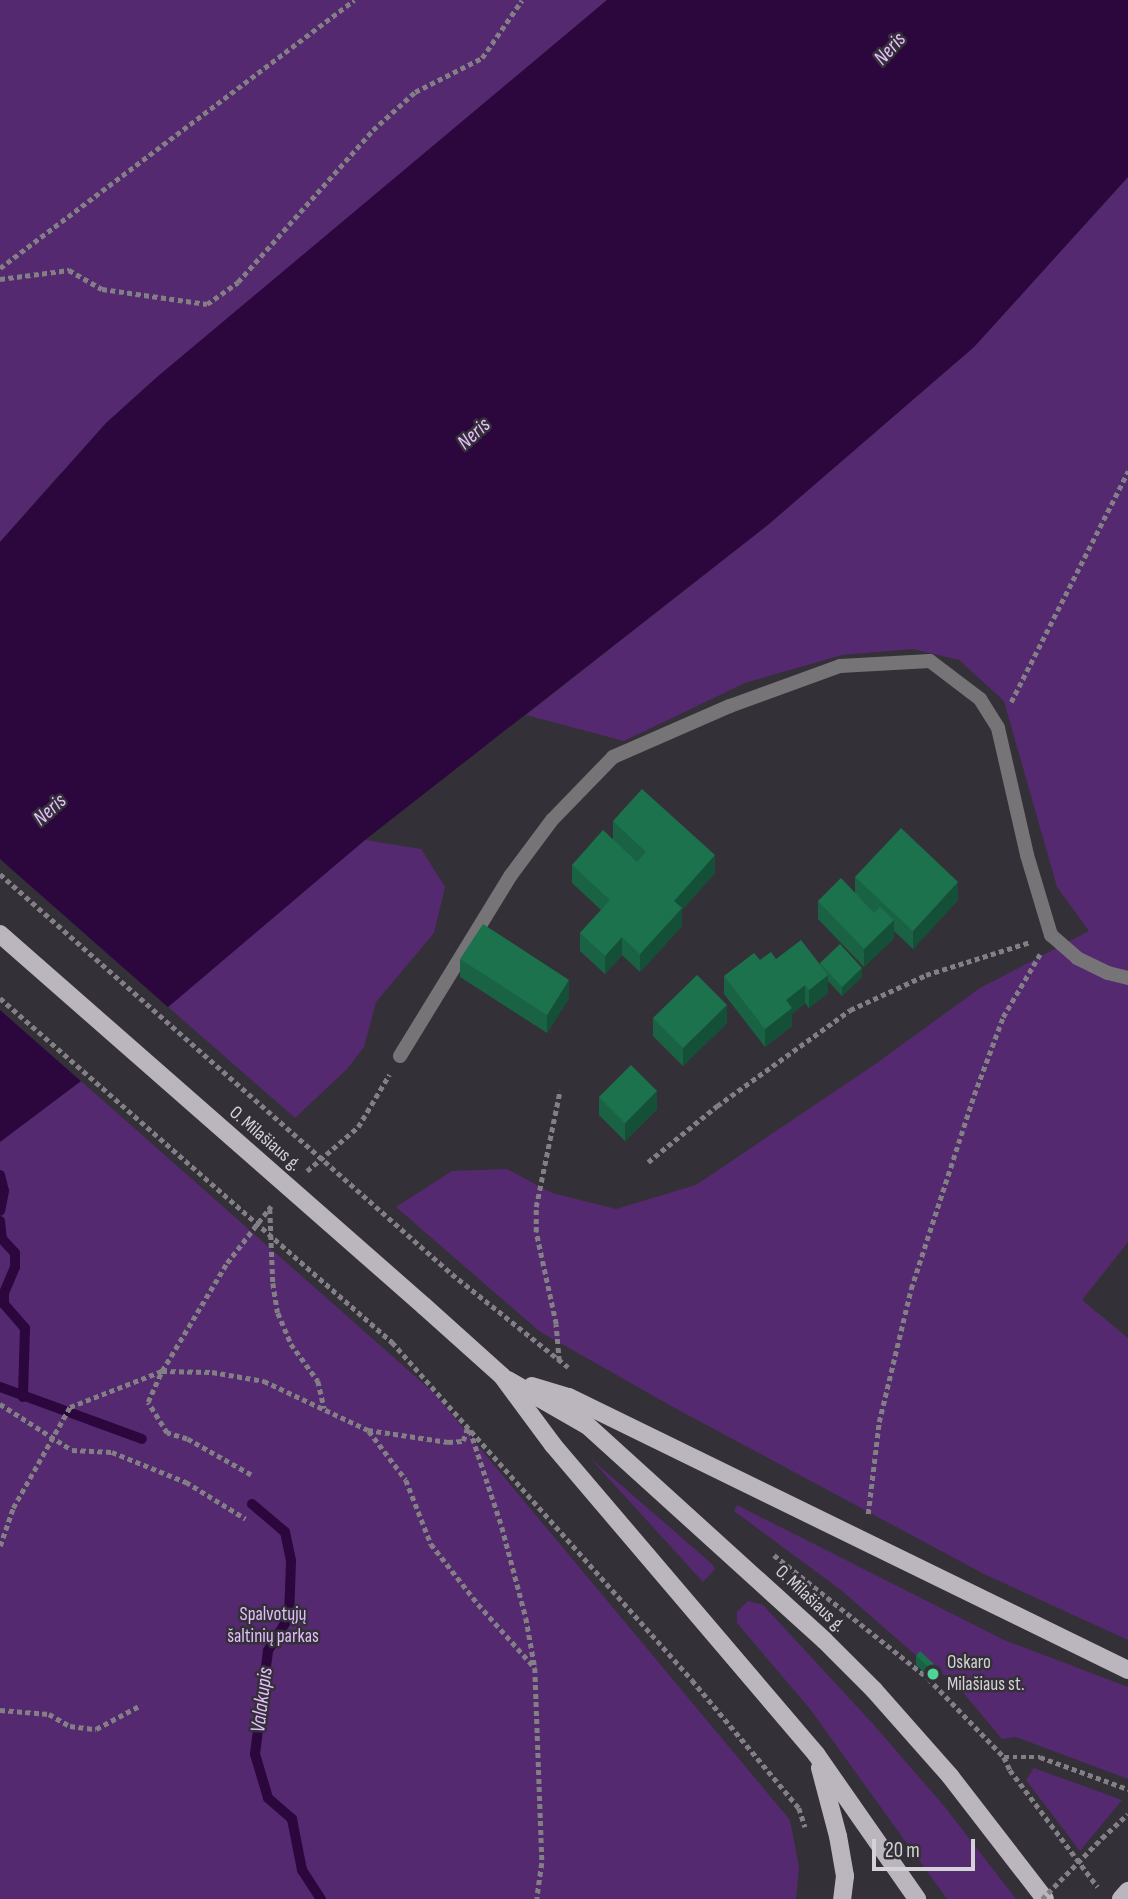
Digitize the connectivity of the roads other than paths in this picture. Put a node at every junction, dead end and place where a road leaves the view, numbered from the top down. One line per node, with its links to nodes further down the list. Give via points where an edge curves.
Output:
1 (0, 934): 4 (main road, O. Milašiaus g., bridge)
2 (1128, 978): 3 (street, via 1077,958 1051,935 998,728 980,698 930,661 840,666 730,706 613,757 552,820 511,875)
3 (400, 1056)
4 (502, 1376): 5 (main road, via 569,1397); 6 (main road, O. Milašiaus g., via 553,1445); 10 (main road, O. Milašiaus g., via 588,1426 824,1640 950,1776)
5 (1128, 1670)
6 (816, 1754): 8 (main road, via 838,1836 845,1876); 9 (main road, O. Milašiaus g.)
7 (1128, 1891): 11 (main road)
8 (842, 1899)
9 (917, 1899)
10 (1043, 1899)
11 (1121, 1899)

